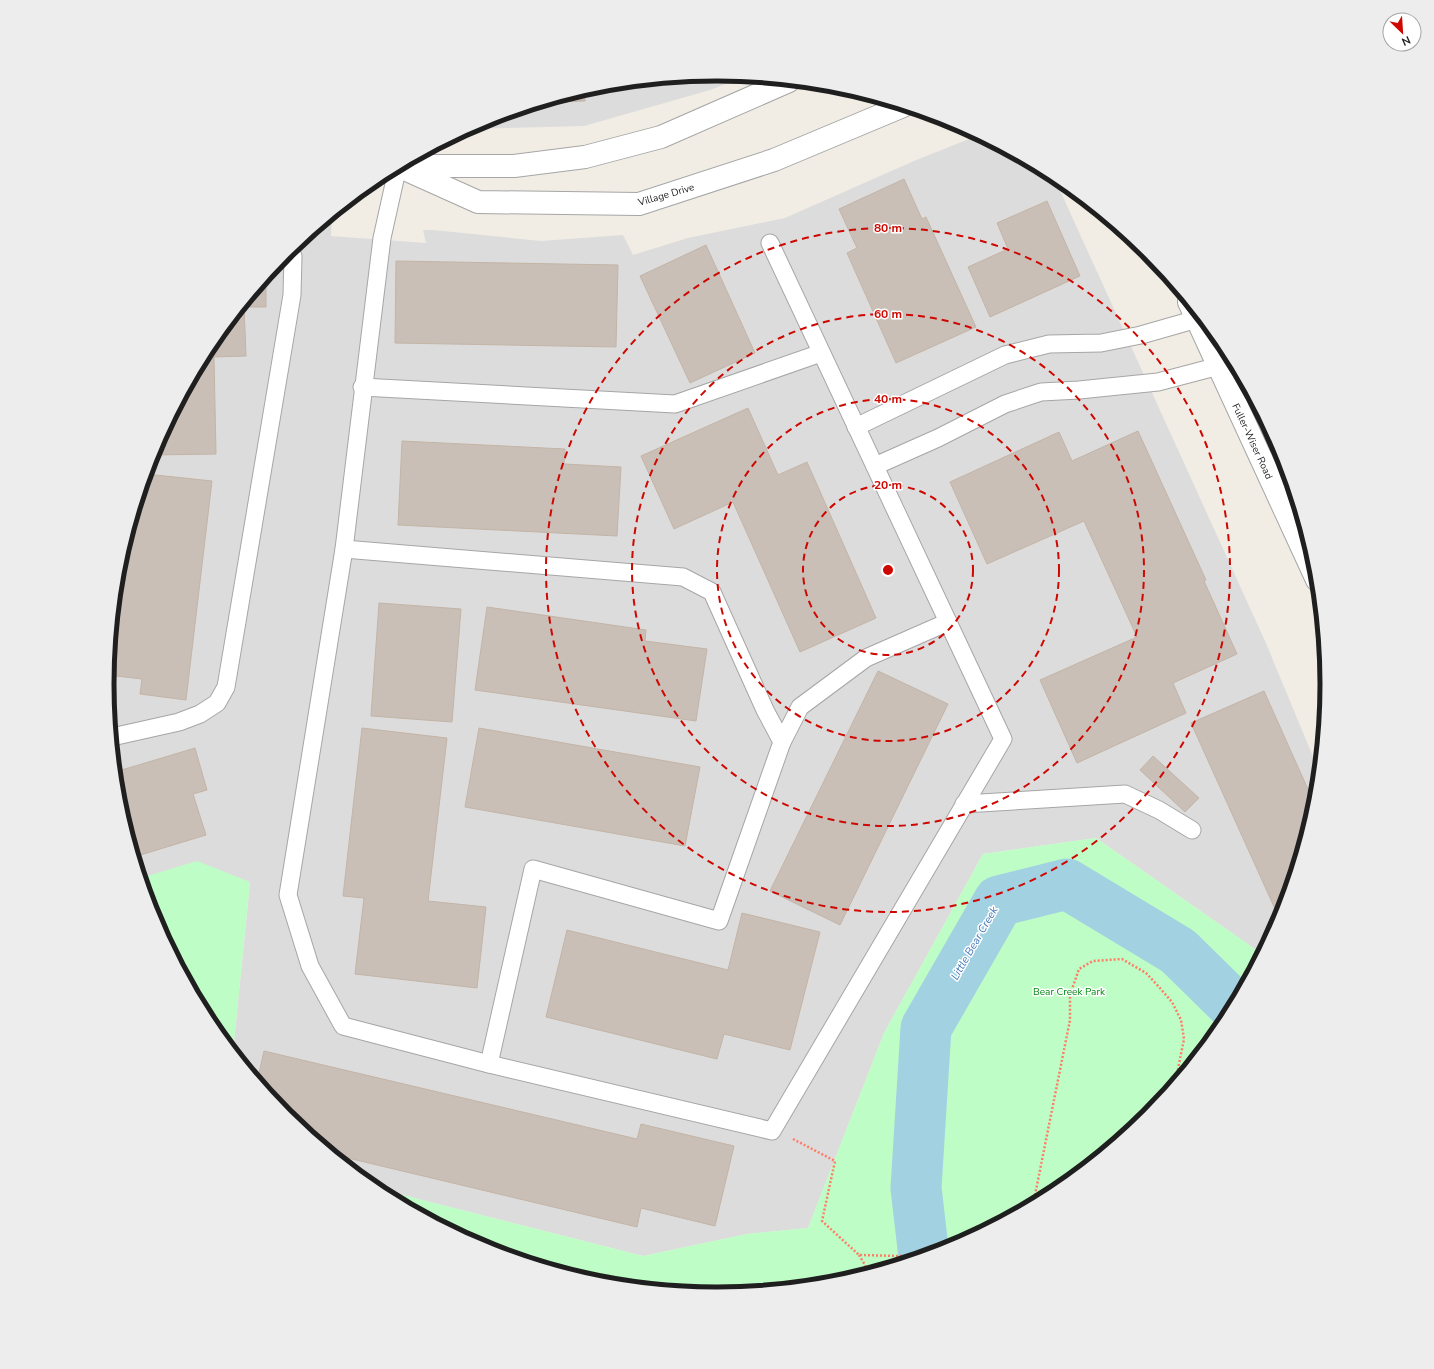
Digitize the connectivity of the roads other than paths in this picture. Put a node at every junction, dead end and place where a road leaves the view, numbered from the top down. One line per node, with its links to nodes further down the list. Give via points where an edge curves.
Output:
1 (781, 84): 3 (street, via 661,137 585,156 514,166)
2 (896, 109): 4 (street, Village Drive, via 774,160 639,204 478,202)
3 (409, 166)
4 (404, 169)
5 (396, 174): 12 (lane, via 382,238)
6 (770, 243): 10 (lane)
7 (293, 256): 18 (lane, via 292,295 226,687 217,703 200,714 179,722)
8 (1191, 311): 13 (lane, via 1141,335 1101,343 1049,344 1005,355)
9 (1197, 318): 11 (street, Fuller-Wiser Road)
10 (821, 353): 12 (lane, via 675,404); 13 (lane)
11 (1219, 366): 14 (lane, via 1158,382 1041,392 1005,404); 16 (street, Fuller-Wiser Road)
12 (362, 387): 15 (lane)
13 (856, 427): 14 (lane)
14 (875, 466): 17 (lane)
15 (344, 549): 19 (lane, via 683,577 712,592); 22 (lane, via 288,895 310,966 343,1026)
16 (1307, 558)
17 (948, 622): 19 (lane, via 866,658 800,707); 20 (lane, via 1003,739)
18 (116, 736)
19 (782, 742): 22 (lane, via 719,921 533,869)
20 (964, 804): 21 (lane, via 1125,794); 22 (lane, via 772,1131)
21 (1192, 830)
22 (489, 1064)

